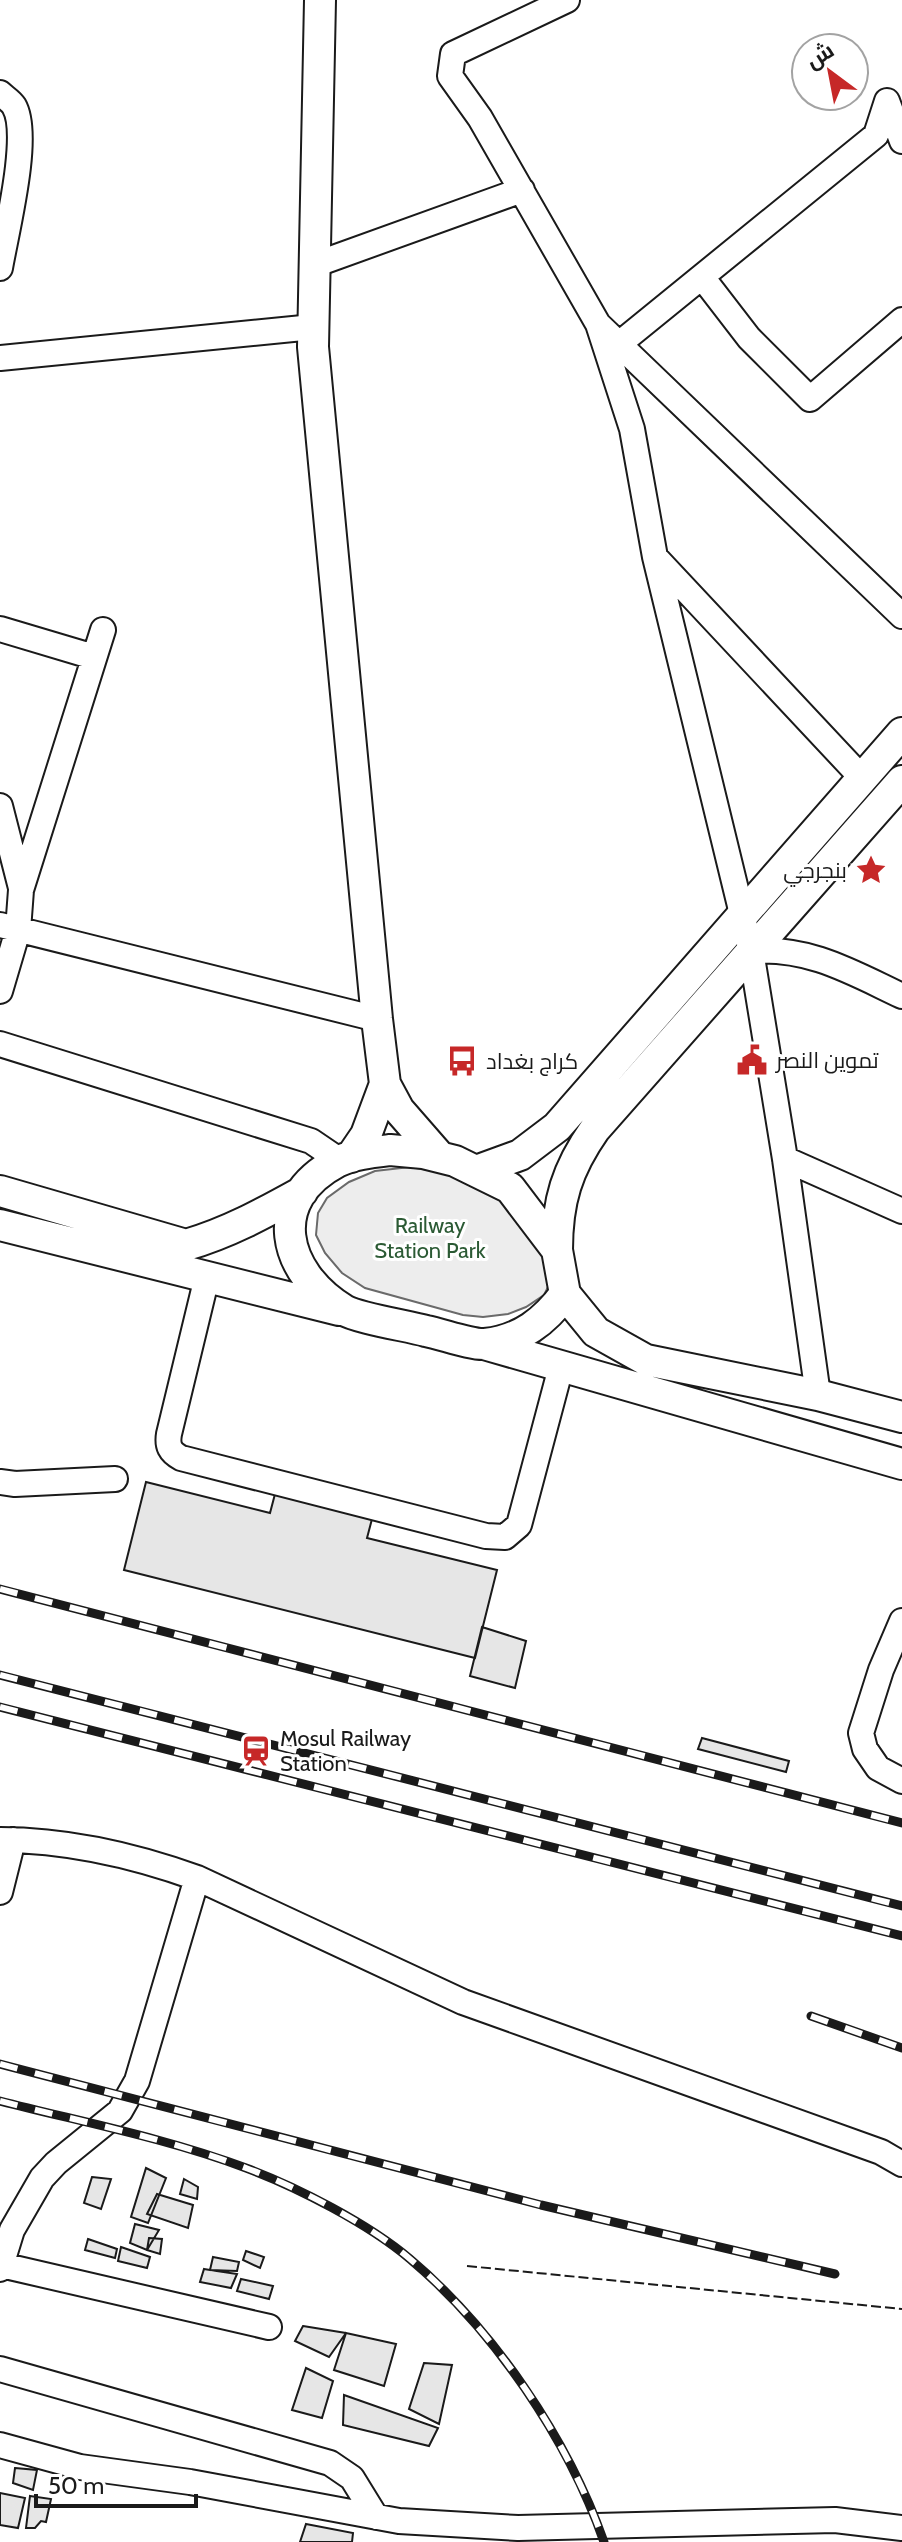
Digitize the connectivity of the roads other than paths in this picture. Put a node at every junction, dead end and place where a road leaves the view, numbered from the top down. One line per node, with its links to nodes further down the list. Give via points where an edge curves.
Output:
1 (320, 0): 6 (main road)
2 (567, 0): 5 (street, via 453,54 450,76)
3 (0, 93): 7 (street, via 13,105 21,128)
4 (902, 141): 8 (street, via 887,101 876,135)
5 (522, 190): 6 (street); 10 (street)
6 (314, 265): 11 (main road)
7 (0, 268)
8 (702, 277): 9 (street, via 749,338 810,399); 12 (street)
9 (902, 320)
10 (598, 324): 12 (street); 14 (street, via 632,429)
11 (313, 327): 13 (street); 29 (main road)
12 (619, 344): 15 (street)
13 (0, 358)
14 (655, 557): 20 (street); 24 (street)
15 (902, 616)
16 (0, 629): 18 (street)
17 (103, 630): 18 (street)
18 (94, 657): 23 (street)
19 (902, 733): 20 (main road)
20 (862, 778): 24 (main road)
21 (902, 781): 26 (main road)
22 (0, 806): 23 (street)
23 (21, 890): 25 (street)
24 (743, 915): 26 (street); 35 (main road, via 557,1127 520,1155)
25 (9, 927): 27 (street); 29 (street)
26 (751, 951): 28 (street, via 819,958); 34 (street); 40 (main road, via 580,1150 561,1198)
27 (0, 991)
28 (902, 996)
29 (377, 1019): 31 (main road)
30 (0, 1044): 33 (street, via 311,1141)
31 (385, 1084): 32 (main road, via 399,1110); 33 (main road, via 366,1135)
32 (440, 1157): 33 (main road, via 390,1150); 35 (main road)
33 (345, 1159): 37 (main road, via 314,1177)
34 (785, 1159): 38 (street); 46 (street)
35 (476, 1171): 40 (main road, via 510,1188)
36 (0, 1191): 37 (main road, via 186,1245 248,1223)
37 (302, 1192): 43 (main road, via 288,1232 292,1253 321,1292)
38 (902, 1211)
39 (0, 1225): 41 (main road)
40 (557, 1250): 42 (main road)
41 (207, 1277): 43 (main road); 45 (street, via 169,1434 174,1454 456,1528 496,1538 519,1525)
42 (565, 1294): 44 (main road, via 528,1330); 46 (main road, via 596,1332 646,1360)
43 (346, 1312): 44 (main road)
44 (484, 1344): 45 (main road)
45 (561, 1367): 48 (main road)
46 (818, 1395): 47 (main road)
47 (902, 1417)
48 (902, 1464)
49 (115, 1479): 50 (street)
50 (0, 1482)
51 (902, 1621): 52 (street, via 861,1733 878,1768)
52 (902, 1781)
53 (7, 1840): 54 (street, via 101,1850); 55 (street)
54 (197, 1878): 56 (street, via 463,2002); 57 (street, via 137,2081 120,2111 56,2163)
55 (0, 1892)
56 (902, 2164)
57 (6, 2228): 58 (street)
58 (0, 2267): 59 (street)
59 (269, 2327)
60 (0, 2369): 62 (street, via 330,2463 352,2478)
61 (0, 2445): 62 (street, via 80,2467)
62 (376, 2517): 64 (street, via 518,2528)
63 (902, 2528): 64 (street)
64 (835, 2531)

